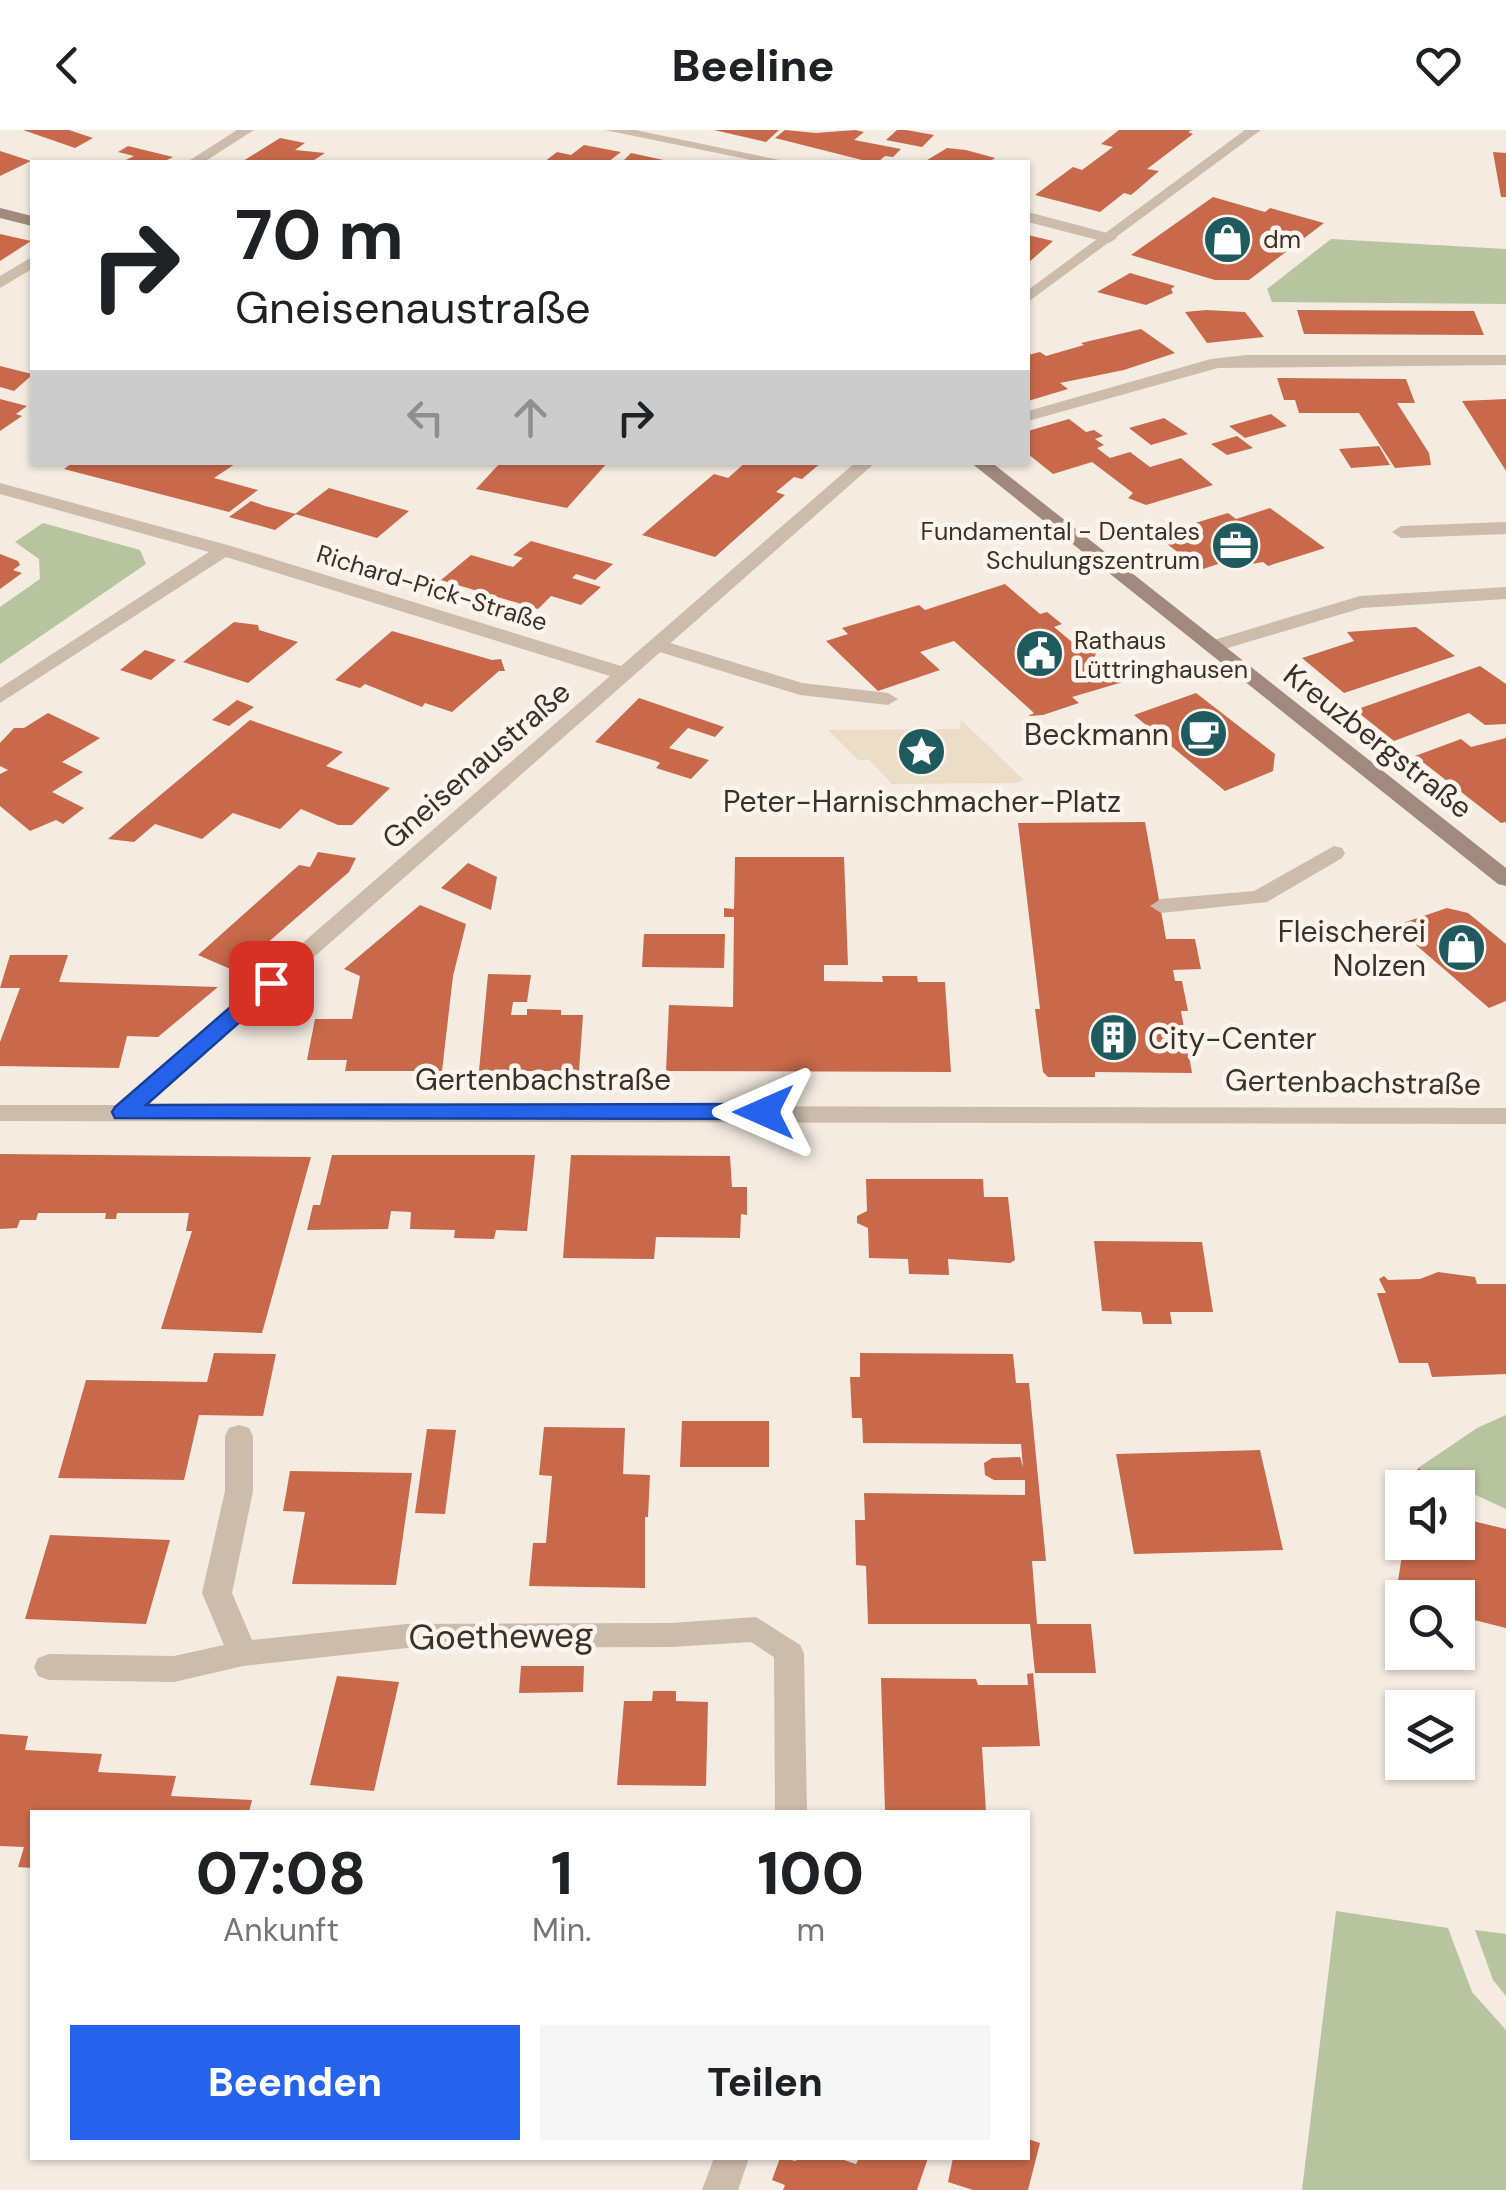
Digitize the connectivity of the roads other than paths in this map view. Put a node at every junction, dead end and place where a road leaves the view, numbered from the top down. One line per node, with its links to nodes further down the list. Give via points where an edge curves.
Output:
1 (247, 130): 4 (street)
2 (612, 130): 5 (street)
3 (1254, 130): 9 (street)
4 (197, 160)
5 (771, 160)
6 (0, 213): 8 (main road)
7 (1030, 218): 9 (street)
8 (30, 220)
9 (1109, 238): 12 (street)
10 (30, 263): 11 (street)
11 (0, 283)
12 (1030, 295)
13 (1506, 360): 14 (street, via 1239,361)
14 (1030, 415)
15 (863, 465): 22 (street, Gneisenaustraße)
16 (984, 465): 23 (main road, Kreuzbergstraße)
17 (0, 488): 20 (street, Richard-Pick-Straße)
18 (1506, 528): 19 (street)
19 (1401, 532)
20 (224, 550): 24 (street, Richard-Pick-Straße); 25 (street)
21 (1506, 593): 23 (street, via 1360,602)
22 (657, 645): 24 (street, Gneisenaustraße); 26 (street, via 800,689)
23 (1211, 647): 28 (main road, Kreuzbergstraße)
24 (625, 674): 30 (street, Gneisenaustraße)
25 (0, 697)
26 (888, 699)
27 (1334, 853): 29 (street, via 1259,896)
28 (1506, 879)
29 (1161, 906)
30 (123, 1112): 31 (street, Gertenbachstraße); 32 (street, Gertenbachstraße)
31 (0, 1113)
32 (1506, 1116)
33 (239, 1436): 34 (street, via 238,1492 217,1593)
34 (243, 1653): 35 (street, Goetheweg, via 174,1669); 36 (street, Goetheweg, via 407,1636 756,1630 789,1654)
35 (49, 1668)
36 (791, 1810)
37 (731, 2160): 38 (street)
38 (720, 2190)

